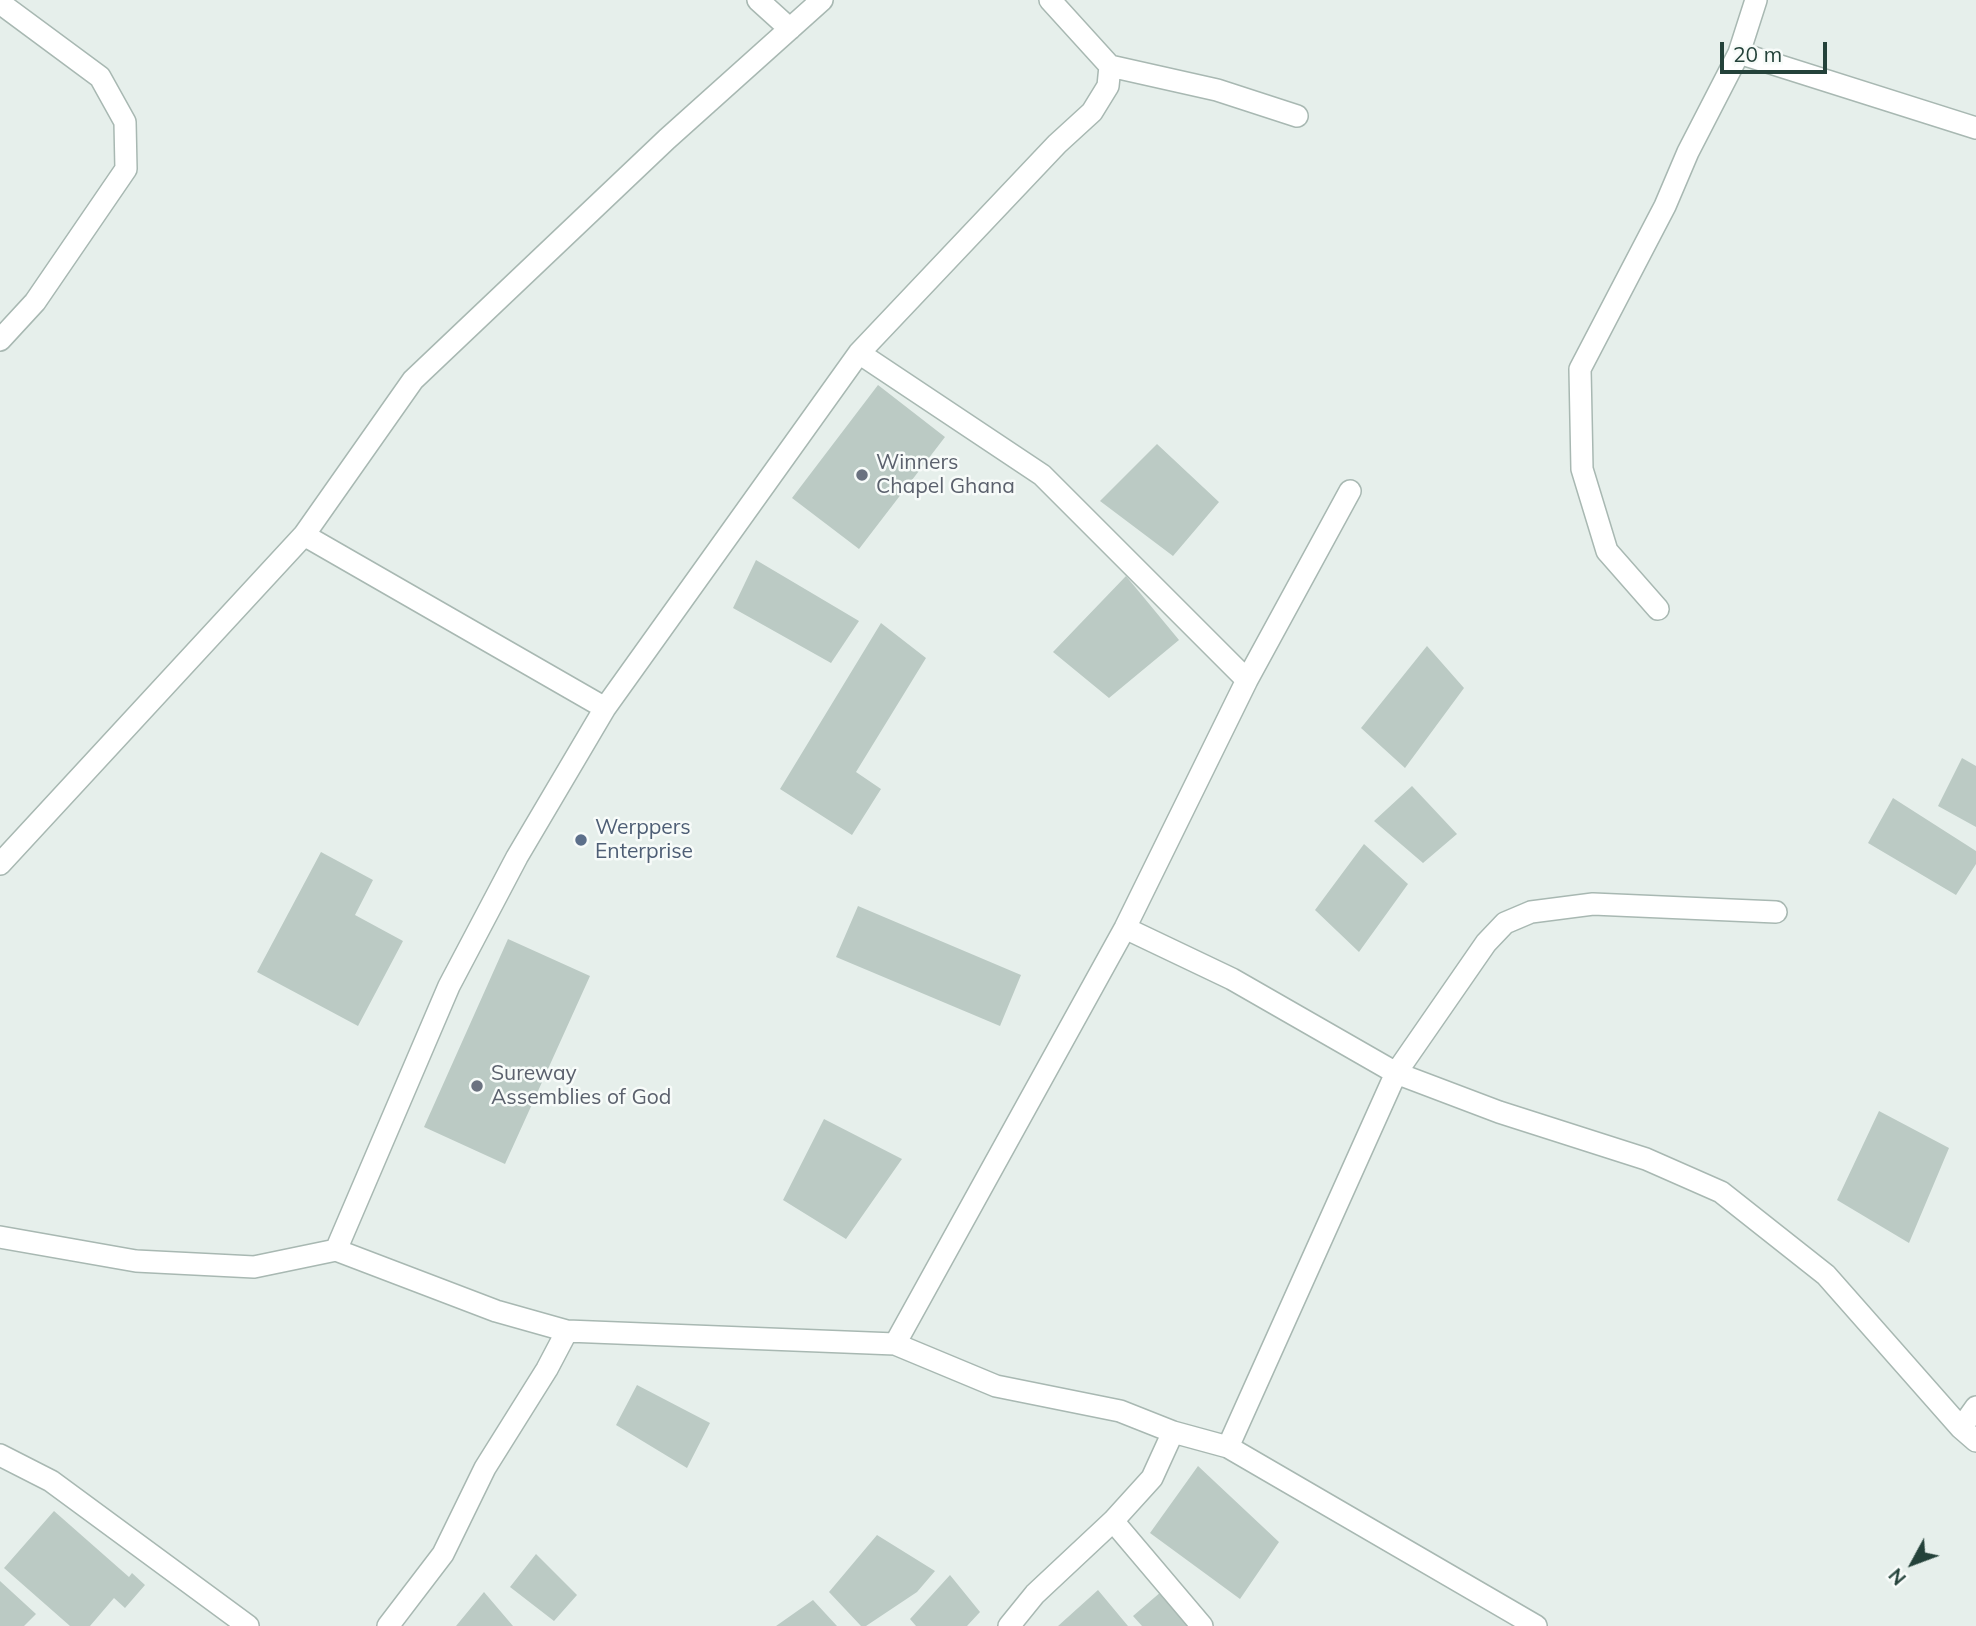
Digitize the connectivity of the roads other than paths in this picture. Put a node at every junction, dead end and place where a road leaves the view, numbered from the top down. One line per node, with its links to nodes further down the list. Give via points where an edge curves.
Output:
1 (758, 0): 6 (street)
2 (822, 0): 6 (street)
3 (1050, 0): 8 (street)
4 (1756, 0): 7 (street)
5 (0, 3): 11 (street, via 100,77 125,122 126,169 35,302)
6 (790, 29): 14 (street, via 413,380)
7 (1740, 52): 10 (street); 15 (street, via 1580,369 1582,469 1607,551)
8 (1110, 66): 9 (street, via 1217,90); 12 (street, via 1108,86 1092,112)
9 (1297, 116)
10 (1976, 128)
11 (0, 340)
12 (859, 353): 16 (street, via 1042,475); 17 (street)
13 (1350, 491): 16 (street)
14 (303, 535): 17 (street); 18 (street)
15 (1658, 609)
16 (1247, 680): 20 (street)
17 (605, 708): 23 (street, via 449,986)
18 (0, 864)
19 (1776, 912): 21 (street, via 1593,904 1531,912 1505,923 1486,943)
20 (1125, 928): 21 (street, via 1232,979); 25 (street)
21 (1396, 1073): 28 (street, via 1646,1159 1721,1192 1826,1275); 29 (street)
22 (0, 1237): 23 (street, via 136,1261 254,1267)
23 (336, 1250): 24 (street, via 496,1311)
24 (567, 1331): 25 (street); 33 (street, via 485,1468 443,1554)
25 (895, 1344): 27 (street, via 996,1386 1121,1411)
26 (1976, 1407): 28 (street)
27 (1173, 1432): 29 (street); 31 (street, via 1152,1478)
28 (1969, 1434)
29 (1228, 1447): 36 (street)
30 (0, 1455): 32 (street, via 51,1481)
31 (1113, 1521): 34 (street, via 1035,1594); 35 (street)
32 (248, 1626)
33 (388, 1626)
34 (1009, 1626)
35 (1202, 1626)
36 (1536, 1626)

